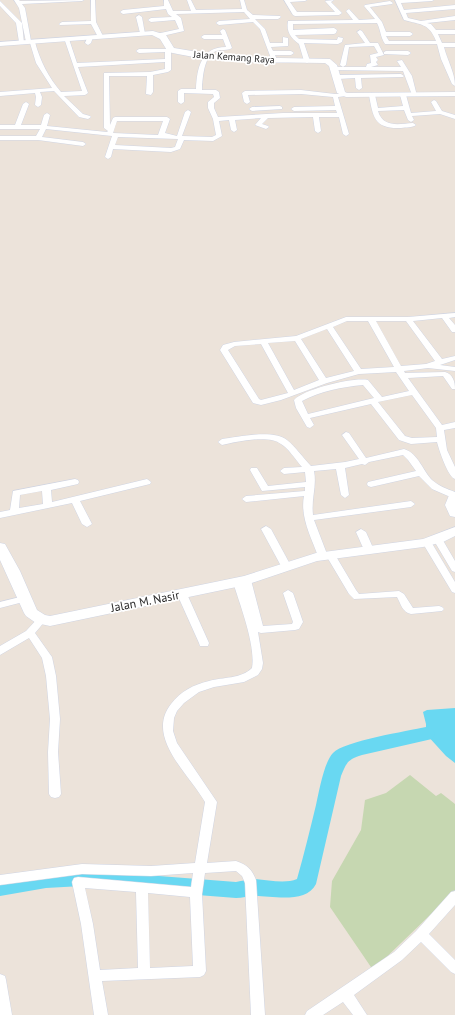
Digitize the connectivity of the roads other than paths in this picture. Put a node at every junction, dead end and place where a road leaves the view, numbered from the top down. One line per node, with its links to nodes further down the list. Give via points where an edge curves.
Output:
1 (82, 0): 10 (street)
2 (93, 0): 32 (street)
3 (188, 0): 21 (street)
4 (242, 0): 18 (street)
5 (328, 0): 6 (street); 14 (street, via 339,13)
6 (332, 0)
7 (432, 0): 9 (street)
8 (287, 1): 14 (street); 14 (street, via 295,14)
9 (398, 1): 24 (street)
10 (17, 2): 52 (street, via 22,8 25,20)
11 (151, 2): 17 (street)
12 (0, 3): 16 (street)
13 (390, 3): 30 (street, via 367,6)
14 (308, 4)
15 (455, 7): 24 (street)
16 (2, 9): 52 (street, via 16,22)
17 (153, 9): 20 (street); 23 (street, via 166,4)
18 (245, 10): 21 (street); 28 (street)
19 (349, 11): 31 (street)
20 (123, 12)
21 (194, 12): 23 (street)
22 (455, 12): 24 (street)
23 (170, 13): 27 (street)
24 (404, 16): 33 (street); 36 (street, via 410,28)
25 (278, 17): 28 (street)
26 (139, 18): 41 (street)
27 (178, 18): 43 (street, via 182,30); 43 (street, via 150,18)
28 (252, 18): 34 (street); 58 (street, via 262,29)
29 (455, 18): 33 (street)
30 (378, 20): 31 (street); 44 (street)
31 (357, 21): 42 (street, via 289,21)
32 (93, 22): 35 (street); 46 (street)
33 (423, 22): 39 (street)
34 (219, 23)
35 (62, 24)
36 (396, 29)
37 (223, 31): 48 (street)
38 (360, 32): 57 (street)
39 (435, 32): 40 (street); 55 (street)
40 (455, 32)
41 (142, 33): 43 (street); 46 (street)
42 (291, 33): 42 (street, via 334,30 334,32); 53 (street, via 295,40)
43 (156, 34): 60 (street, via 165,40)
44 (382, 34): 45 (street); 54 (street, via 387,43)
45 (410, 34)
46 (100, 36): 51 (street, via 89,40)
47 (204, 37): 48 (street)
48 (226, 37): 66 (street, via 229,48 214,49)
49 (285, 38): 58 (street, via 286,45)
50 (340, 38): 53 (street, via 338,42)
51 (66, 39): 52 (street); 72 (street)
52 (25, 42): 56 (street); 82 (street)
53 (300, 42): 69 (street)
54 (396, 43): 55 (street); 64 (street)
55 (440, 43): 59 (street); 80 (street, via 444,60)
56 (0, 44)
57 (368, 44): 74 (street, via 347,46); 75 (street, via 376,44 381,55 373,55 375,65 369,65)
58 (268, 45): 67 (street)
59 (455, 45)
60 (170, 50): 61 (street); 66 (street, Jalan Kemang Raya); 68 (street)
61 (139, 51)
62 (291, 53): 67 (street)
63 (386, 53): 64 (street)
64 (397, 53): 65 (street)
65 (408, 53)
66 (208, 57): 67 (street, Jalan Kemang Raya); 84 (street, via 200,75)
67 (272, 57): 69 (street, Jalan Kemang Raya)
68 (168, 60): 72 (street); 77 (street, via 168,70)
69 (307, 61): 74 (street, Jalan Kemang Raya, via 323,61)
70 (400, 61): 76 (street)
71 (357, 65): 74 (street)
72 (76, 67): 73 (street); 86 (street, via 85,93)
73 (104, 68)
74 (337, 69): 75 (street); 79 (street); 89 (street)
75 (368, 69): 76 (street)
76 (404, 69): 93 (street)
77 (150, 74): 87 (street); 125 (street, via 106,74 107,128)
78 (401, 76): 79 (street)
79 (358, 77): 81 (street)
80 (455, 84)
81 (359, 88)
82 (56, 89): 83 (street); 86 (street)
83 (37, 91): 85 (street); 99 (street)
84 (199, 91): 95 (street, via 181,91); 116 (street, via 216,92 217,98 211,102)
85 (0, 94)
86 (60, 94): 113 (street, via 80,116)
87 (149, 94)
88 (455, 94): 93 (street)
89 (344, 95): 91 (street); 92 (street)
90 (403, 95): 92 (street); 93 (street); 101 (street)
91 (335, 96): 96 (street, via 301,92 245,92); 106 (street)
92 (372, 96): 104 (street)
93 (415, 96)
94 (280, 100): 100 (street)
95 (181, 102)
96 (247, 102)
97 (434, 102): 107 (street)
98 (26, 104): 119 (street)
99 (38, 105)
100 (280, 108): 102 (street); 112 (street)
101 (406, 108): 104 (street); 110 (street)
102 (252, 109)
103 (294, 109): 106 (street)
104 (374, 110): 110 (street, via 377,120 392,126 413,126)
105 (188, 112): 128 (street)
106 (340, 112): 109 (street); 126 (street)
107 (440, 112): 110 (street); 114 (street)
108 (47, 115): 120 (street)
109 (316, 115): 112 (street); 123 (street)
110 (409, 115)
111 (266, 116): 112 (street); 117 (street); 121 (street, via 258,125)
112 (283, 116)
113 (88, 117)
114 (455, 118)
115 (138, 119): 125 (street, via 115,119); 127 (street, via 134,134); 127 (street, via 167,119)
116 (216, 119): 117 (street); 128 (street, via 219,136)
117 (232, 119): 122 (street)
118 (0, 127): 119 (street)
119 (17, 127): 120 (street)
120 (44, 127): 124 (street); 130 (street)
121 (266, 127)
122 (234, 130)
123 (318, 131)
124 (89, 133): 125 (street); 131 (street)
125 (112, 133): 128 (street); 132 (street)
126 (346, 134)
127 (161, 135): 128 (street)
128 (181, 137): 132 (street, via 178,148 175,149)
129 (0, 138): 130 (street)
130 (38, 138): 131 (street)
131 (83, 144): 133 (street)
132 (111, 147): 134 (street)
133 (80, 151)
134 (108, 157)
135 (455, 315): 136 (street)
136 (444, 316): 138 (street); 140 (street)
137 (370, 318): 138 (street); 139 (street, via 346,319); 148 (street)
138 (408, 319): 144 (street)
139 (328, 325): 141 (street); 147 (street)
140 (455, 330)
141 (297, 338): 142 (street); 149 (street)
142 (264, 342): 152 (street); 152 (street, via 234,344 224,350 256,401 263,403)
143 (455, 358): 144 (street)
144 (439, 361): 145 (street)
145 (427, 366): 146 (street); 148 (street)
146 (455, 369)
147 (359, 372): 148 (street); 149 (street)
148 (400, 372): 150 (street, via 445,374); 151 (street)
149 (324, 381): 152 (street)
150 (455, 387)
151 (413, 392): 153 (street); 157 (street)
152 (292, 393)
153 (376, 401): 154 (street); 154 (street, via 365,382 343,384 313,392 298,400); 159 (street, via 402,438 411,441)
154 (304, 417): 155 (street)
155 (310, 425)
156 (455, 425): 157 (street)
157 (440, 428): 159 (street)
158 (346, 435): 161 (street)
159 (441, 439): 167 (street, via 443,450)
160 (222, 442): 163 (street, via 247,438 278,439 295,452)
161 (364, 462): 162 (street); 166 (street, via 404,452)
162 (340, 466): 163 (street); 173 (street)
163 (309, 469): 165 (street); 172 (street)
164 (254, 470): 172 (street, via 265,489)
165 (284, 471)
166 (420, 473): 170 (street); 174 (street, via 435,488)
167 (455, 476)
168 (75, 482): 171 (street)
169 (147, 482): 176 (street)
170 (371, 484)
171 (46, 488): 178 (street); 179 (street, via 16,493)
172 (310, 488): 175 (street); 182 (street, via 307,503)
173 (345, 495)
174 (455, 496): 180 (street, via 451,505)
175 (246, 499)
176 (75, 500): 178 (street); 183 (street)
177 (411, 504): 182 (street)
178 (48, 505): 179 (street)
179 (14, 511): 181 (street)
180 (455, 513)
181 (0, 515)
182 (309, 518): 190 (street)
183 (87, 524)
184 (266, 529): 191 (street)
185 (360, 532): 189 (street)
186 (455, 532): 187 (street, Jalan M. Nasir)
187 (432, 540): 189 (street, Jalan M. Nasir); 192 (street); 194 (street)
188 (0, 547): 197 (street)
189 (370, 550): 190 (street, Jalan M. Nasir)
190 (327, 556): 191 (street, Jalan M. Nasir); 199 (street, via 356,597 399,594 407,609 411,611)
191 (286, 566): 193 (street, Jalan M. Nasir)
192 (455, 569)
193 (242, 581): 195 (street, via 258,628 261,630 297,625); 196 (street, Jalan M. Nasir); 205 (street, via 256,648 257,669 244,678 201,687 182,697 171,713 168,725 168,737 172,745 211,802)
194 (455, 590)
195 (288, 593)
196 (182, 594): 200 (street, Jalan M. Nasir, via 55,620); 202 (street)
197 (24, 598): 198 (street); 200 (street, via 31,613)
198 (0, 605)
199 (439, 609)
200 (41, 620): 201 (street)
201 (30, 633): 203 (street); 204 (street, via 46,657 51,676 55,719)
202 (204, 643)
203 (0, 651)
204 (55, 794)
205 (199, 867): 206 (street, via 151,871 82,869); 208 (street); 218 (street, via 236,866 247,873 252,888)
206 (0, 880)
207 (142, 889): 208 (street); 212 (street); 213 (street, via 78,882)
208 (196, 894): 212 (street, via 200,971)
209 (455, 896): 210 (street)
210 (421, 934): 211 (street); 215 (street, via 398,955)
211 (455, 968)
212 (144, 974): 213 (street)
213 (95, 976): 217 (street)
214 (0, 980): 216 (street)
215 (346, 993): 219 (street); 220 (street)
216 (5, 1015)
217 (101, 1015)
218 (258, 1015)
219 (312, 1015)
220 (360, 1015)

